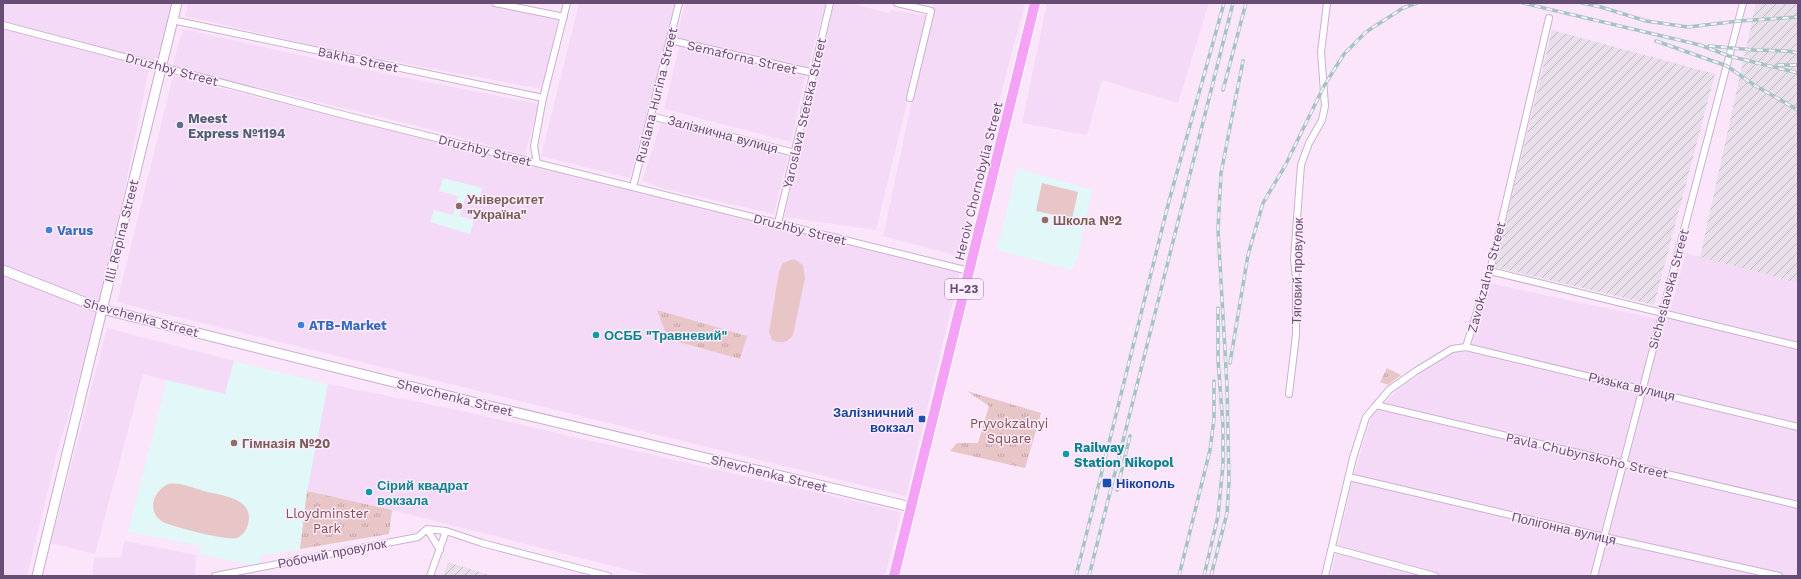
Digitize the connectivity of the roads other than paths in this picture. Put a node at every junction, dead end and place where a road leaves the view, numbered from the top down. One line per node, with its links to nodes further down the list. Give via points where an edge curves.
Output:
1 (176, 3): 12 (street, Illi Repina Street)
2 (495, 3): 10 (street)
3 (567, 3): 10 (street)
4 (679, 3): 14 (street, Ruslana Hurina Street)
5 (830, 3): 16 (street, Yaroslava Stetska Street)
6 (897, 3): 18 (street, via 931,11)
7 (1035, 3): 25 (main road, Heroiv Chornobylia Street / Н-23)
8 (1327, 3): 32 (street, Тяговий провулок, via 1321,52 1325,106 1322,120 1309,143 1301,165 1294,259 1296,335)
9 (1743, 3): 28 (street, Sicheslavska Street)
10 (564, 17): 17 (street)
11 (1549, 18): 26 (street, Zavokzalna Street)
12 (172, 20): 15 (street, Illi Repina Street); 17 (street, Bakha Street)
13 (3, 25): 15 (street, Druzhby Street)
14 (670, 40): 16 (street, Semaforna Street); 19 (street, Ruslana Hurina Street)
15 (161, 65): 21 (street, Druzhby Street, via 348,116); 27 (street, Illi Repina Street)
16 (814, 73): 20 (street, Yaroslava Stetska Street)
17 (543, 98): 21 (street, via 534,146)
18 (910, 98)
19 (651, 116): 20 (street, Залізнична вулиця); 22 (street, Ruslana Hurina Street)
20 (795, 153): 23 (street, Yaroslava Stetska Street)
21 (537, 163): 22 (street, Druzhby Street)
22 (633, 187): 23 (street, Druzhby Street)
23 (778, 223): 25 (street, Druzhby Street)
24 (3, 270): 27 (street, Shevchenka Street)
25 (969, 271): 38 (main road, Heroiv Chornobylia Street / Н-23)
26 (1490, 272): 28 (street); 30 (street, Zavokzalna Street)
27 (102, 309): 38 (street, Shevchenka Street, via 493,407); 44 (street, Illi Repina Street)
28 (1662, 313): 29 (street); 31 (street, Sicheslavska Street)
29 (1798, 346)
30 (1466, 347): 31 (street, Ризька вулиця); 33 (street, Zavokzalna Street, via 1452,349 1416,371 1390,390)
31 (1643, 389): 34 (street, Ризька вулиця); 35 (street, Sicheslavska Street)
32 (1289, 394)
33 (1376, 405): 35 (street, Pavla Chubynskoho Street); 36 (street, Zavokzalna Street, via 1366,416)
34 (1798, 427)
35 (1624, 464): 37 (street, Pavla Chubynskoho Street); 41 (street, Sicheslavska Street)
36 (1349, 477): 41 (street, Полігонна вулиця); 42 (street, Zavokzalna Street)
37 (1798, 504)
38 (911, 507): 48 (main road, Heroiv Chornobylia Street / Н-23)
39 (427, 529): 40 (street); 43 (street); 45 (street, Робочий провулок, via 418,536)
40 (446, 531): 43 (street); 47 (street)
41 (1604, 537): 51 (street, Sicheslavska Street); 52 (street, Полігонна вулиця)
42 (1332, 548): 49 (street, Zavokzalna Street); 50 (street)
43 (440, 550): 46 (street)
44 (37, 576)
45 (215, 576)
46 (430, 576)
47 (608, 576)
48 (894, 576)
49 (1325, 576)
50 (1435, 576)
51 (1594, 576)
52 (1779, 576)

